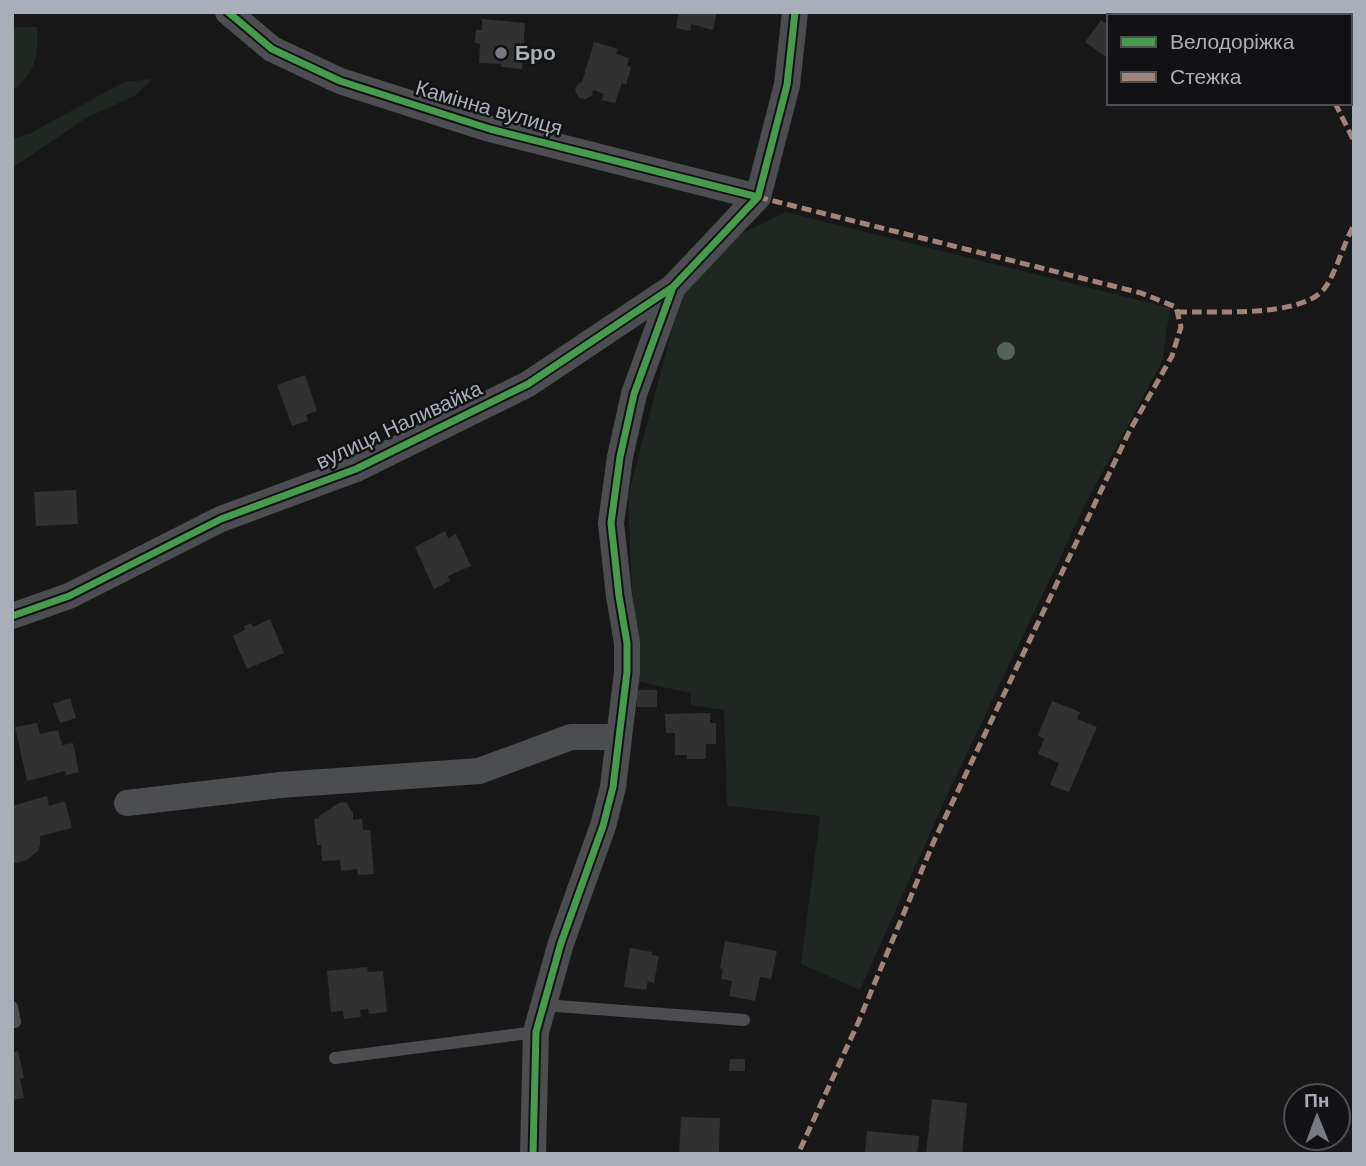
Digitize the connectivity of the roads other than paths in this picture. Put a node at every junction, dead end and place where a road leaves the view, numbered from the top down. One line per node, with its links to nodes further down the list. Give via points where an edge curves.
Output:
1 (228, 12): 3 (street, Камінна вулиця, via 272,49 340,81 490,129)
2 (795, 12): 3 (street, via 786,85)
3 (758, 197): 4 (street, вулиця Наливайка)
4 (673, 287): 5 (street, вулиця Наливайка, via 515,390 356,469 221,519 69,596); 6 (street, via 634,394 611,523 627,653)
5 (12, 616)
6 (618, 737): 7 (street, via 571,737 479,771 280,785); 8 (street, via 603,827)
7 (127, 803)
8 (543, 1005): 10 (lane); 12 (street)
9 (12, 1007): 11 (lane)
10 (744, 1020)
11 (15, 1022)
12 (536, 1032): 13 (lane); 14 (street)
13 (335, 1058)
14 (533, 1154)

